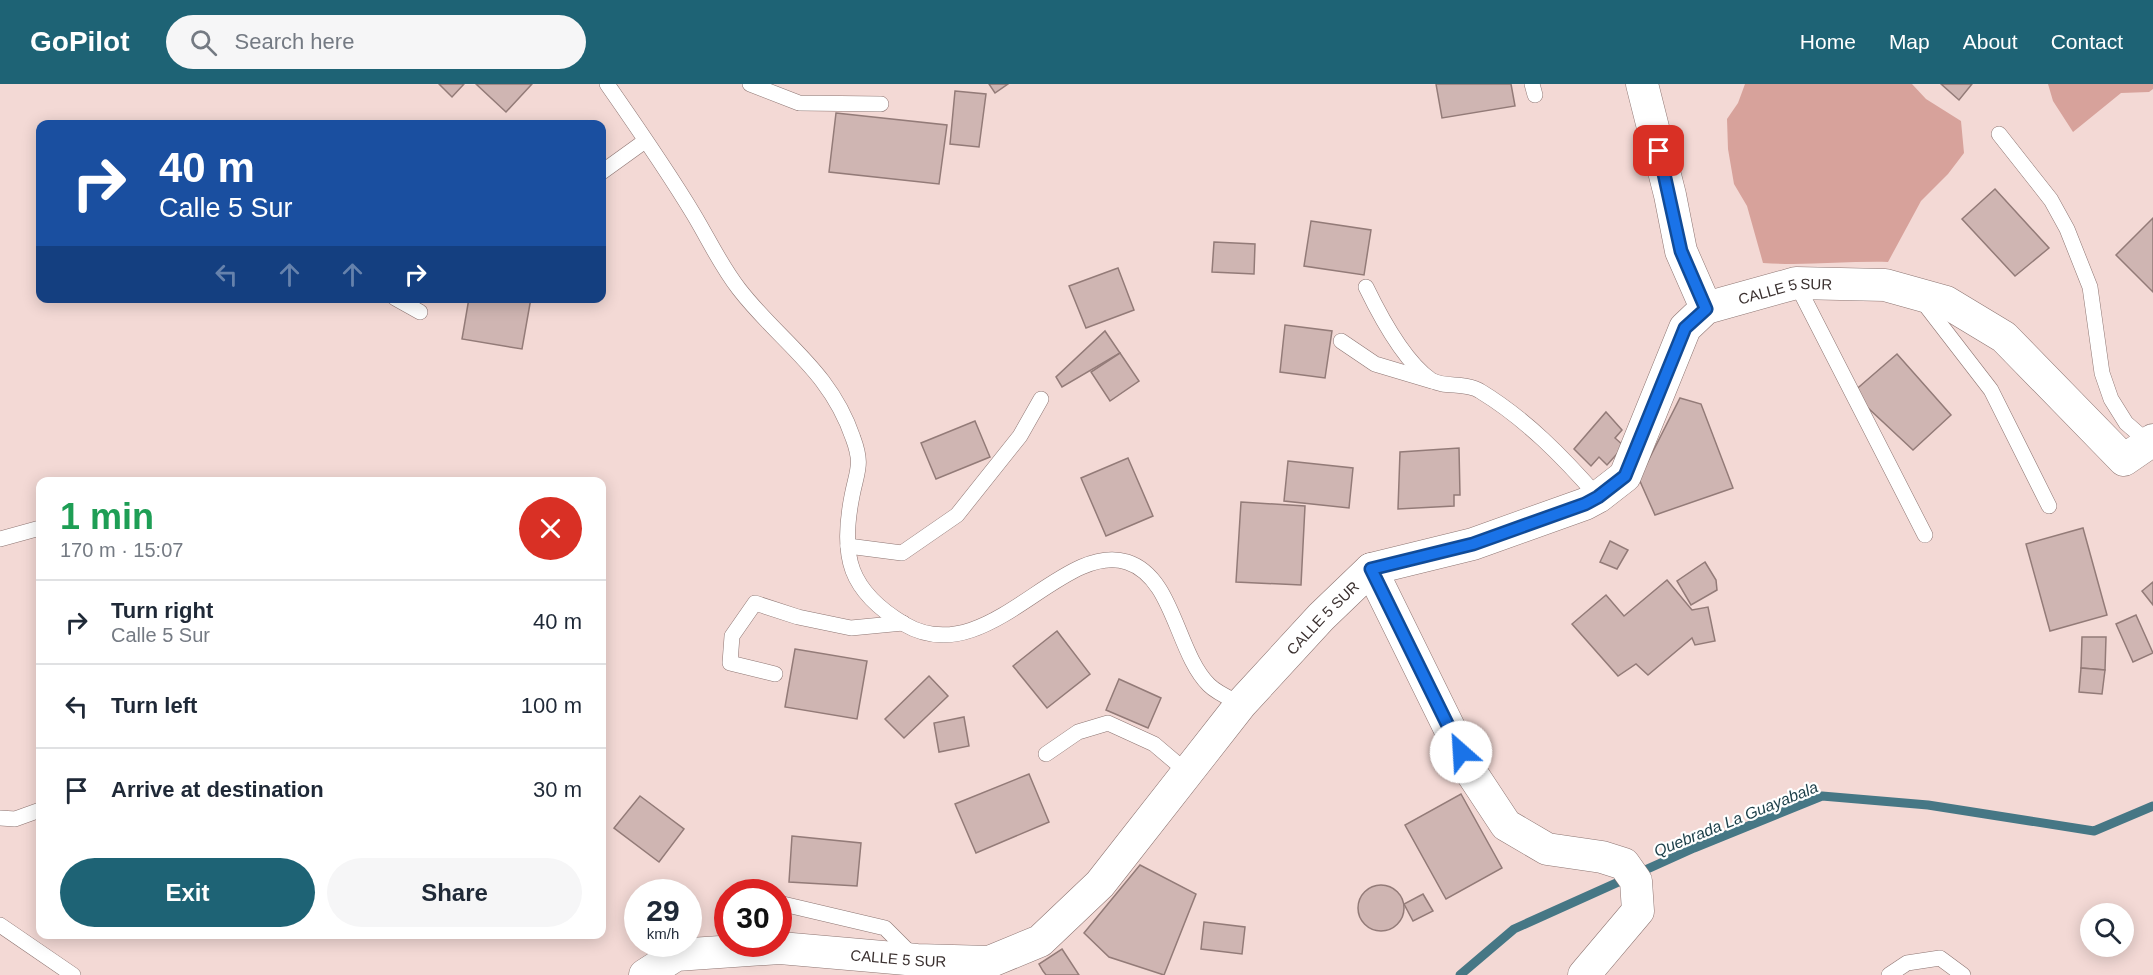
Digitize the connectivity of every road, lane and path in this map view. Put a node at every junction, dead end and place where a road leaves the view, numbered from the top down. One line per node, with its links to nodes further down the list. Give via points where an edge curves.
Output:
1 (607, 84): 6 (lane)
2 (750, 84): 4 (lane, via 799,103)
3 (1642, 84): 12 (street, via 1681,251)
4 (880, 104)
5 (1999, 134): 17 (lane, via 2051,200 2067,229 2090,287 2105,382)
6 (645, 141): 7 (lane); 23 (lane, via 738,288 812,366 844,415 860,465 852,496)
7 (606, 169)
8 (1796, 283): 10 (street, CALLE 5 SUR, via 1885,285); 12 (street, CALLE 5 SUR); 21 (lane)
9 (1366, 287): 15 (lane, via 1378,313 1406,354)
10 (1917, 294): 17 (street, CALLE 5 SUR, via 1946,302 2004,337); 19 (lane, via 1991,390)
11 (404, 303): 13 (lane)
12 (1706, 309): 18 (street, CALLE 5 SUR, via 1685,328 1625,476)
13 (420, 312)
14 (1341, 341): 15 (lane, via 1375,364)
15 (1432, 381): 18 (lane, via 1477,389 1534,430)
16 (1041, 399): 23 (lane, via 1020,436 957,515 902,553)
17 (2145, 452)
18 (1598, 497): 24 (street, CALLE 5 SUR, via 1473,544)
19 (2049, 507)
20 (36, 527): 22 (lane)
21 (1925, 535)
22 (0, 539)
23 (848, 546): 25 (lane, via 849,565 863,593)
24 (1371, 569): 27 (street, CALLE 5 SUR); 37 (street, via 1471,772 1506,825 1547,849 1602,857 1630,873 1638,911)
25 (903, 623): 26 (lane, via 851,628 755,603 732,636 730,663); 27 (lane, via 944,636 970,631 1093,562 1128,562 1151,577 1188,653 1209,686)
26 (775, 674)
27 (1241, 704): 29 (street, CALLE 5 SUR)
28 (1046, 754): 29 (lane, via 1078,732 1108,723 1154,744)
29 (1187, 772): 34 (street, CALLE 5 SUR, via 1100,884 1040,941 989,962)
30 (36, 811): 31 (lane, via 15,819)
31 (0, 818)
32 (792, 906): 34 (lane, via 885,928)
33 (0, 925): 35 (lane)
34 (916, 960): 36 (street, CALLE 5 SUR, via 768,949 676,955)
35 (73, 975)
36 (645, 975)
37 (1584, 975)
38 (1889, 975): 39 (lane, via 1907,963 1940,958)
39 (1963, 975)

